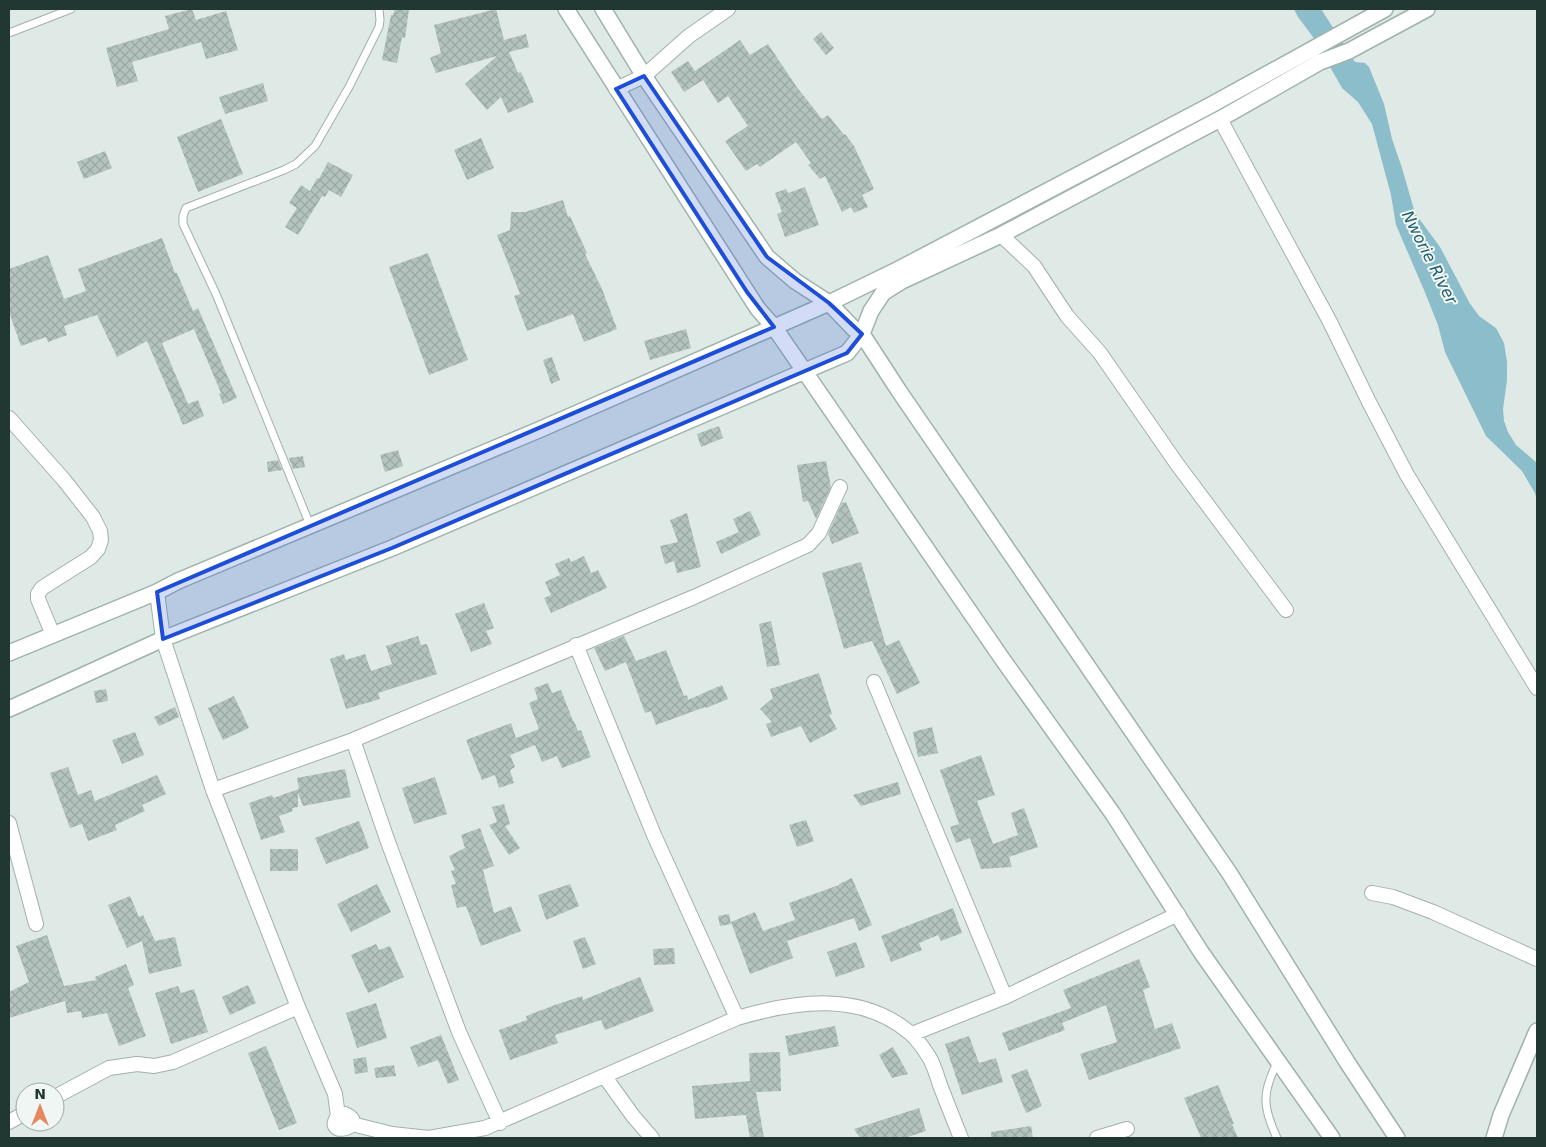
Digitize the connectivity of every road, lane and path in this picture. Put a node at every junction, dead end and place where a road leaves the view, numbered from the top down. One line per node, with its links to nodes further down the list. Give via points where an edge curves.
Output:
1 (72, 9): 8 (lane)
2 (379, 9): 19 (lane, via 379,27 350,87 315,146 296,164 186,208 183,216 183,224 216,294)
3 (566, 9): 10 (street)
4 (603, 9): 9 (street)
5 (728, 9): 9 (street, via 690,36)
6 (1385, 9): 13 (street, via 1211,105)
7 (1427, 9): 11 (street, via 1350,50 1320,62)
8 (9, 33)
9 (644, 76): 10 (street); 13 (street, via 767,257 795,282)
10 (616, 89): 14 (street, via 758,309)
11 (1220, 119): 12 (street); 27 (street, via 1330,322 1407,476)
12 (1001, 234): 15 (street, via 882,293 870,311); 21 (street, via 1034,266 1067,316 1100,353)
13 (829, 303): 14 (street); 15 (street)
14 (774, 327): 16 (street); 19 (street)
15 (862, 334): 16 (street, via 847,353); 53 (street, via 1241,890)
16 (806, 372): 23 (street, via 392,548); 33 (street, via 1113,814)
17 (9, 418): 22 (street, via 64,480 100,531 98,549 91,557 42,588 38,594)
18 (840, 487): 24 (street, via 819,533 808,545 694,597)
19 (310, 526): 20 (street)
20 (157, 592): 22 (street); 23 (street)
21 (1286, 610)
22 (53, 635): 25 (street)
23 (163, 639): 28 (street); 30 (street)
24 (576, 645): 29 (street); 38 (street, via 654,835)
25 (9, 653)
26 (874, 682): 36 (street)
27 (1537, 688)
28 (9, 709)
29 (353, 740): 30 (street); 44 (street, via 459,1032)
30 (213, 790): 37 (street)
31 (9, 823): 34 (street)
32 (1372, 893): 35 (street, via 1433,912)
33 (1178, 914): 36 (street); 41 (street)
34 (36, 924)
35 (1537, 959)
36 (1005, 997): 40 (street)
37 (298, 1007): 43 (street, via 173,1062 109,1068); 45 (street, via 335,1094)
38 (737, 1018): 40 (street, via 800,1003 837,1003 875,1011); 42 (street)
39 (1537, 1032): 54 (street)
40 (912, 1034): 49 (street, via 930,1059)
41 (1278, 1060): 51 (lane, via 1268,1080 1265,1101); 52 (street)
42 (605, 1076): 44 (street); 48 (street)
43 (65, 1092)
44 (500, 1122): 45 (street, via 485,1128 429,1138)
45 (342, 1124): 47 (street)
46 (1127, 1129): 50 (street)
47 (330, 1138)
48 (652, 1138)
49 (961, 1138)
50 (1097, 1138)
51 (1277, 1138)
52 (1332, 1138)
53 (1397, 1138)
54 (1494, 1138)

